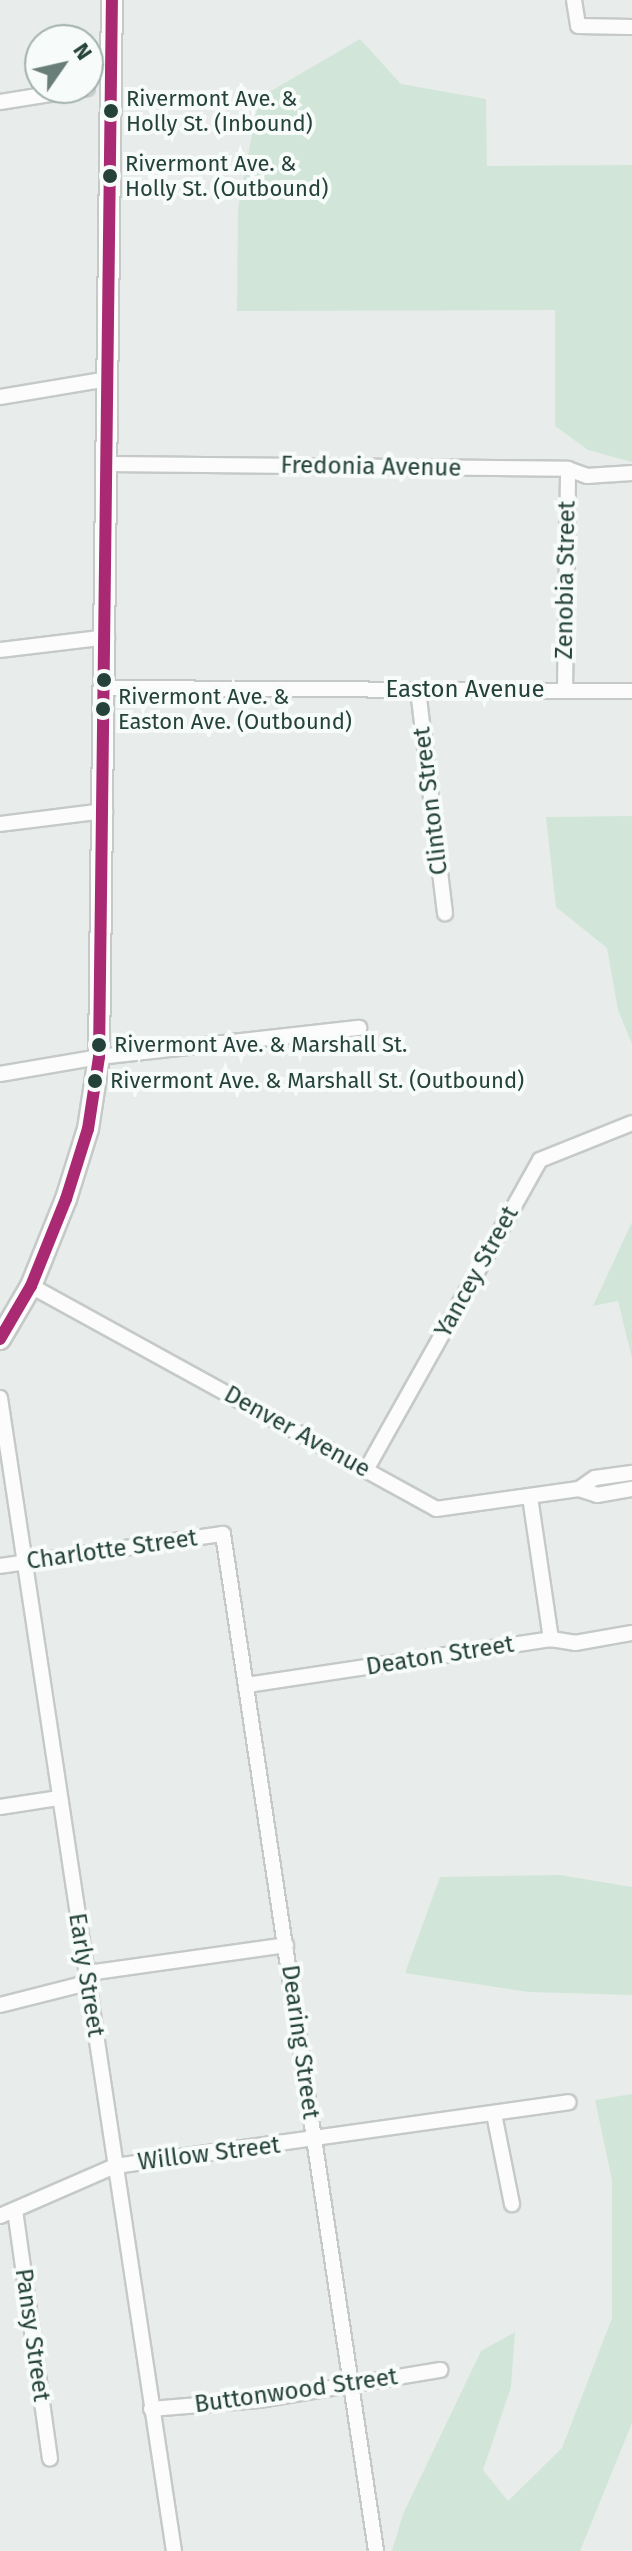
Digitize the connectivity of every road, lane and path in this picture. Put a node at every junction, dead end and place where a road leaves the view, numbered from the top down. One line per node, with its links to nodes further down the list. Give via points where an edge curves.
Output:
1 (112, 0): 4 (main road)
2 (574, 0): 3 (street, via 578,26)
3 (632, 27)
4 (112, 84): 5 (street); 8 (main road)
5 (104, 85)
6 (24, 98): 7 (street)
7 (0, 102)
8 (107, 379): 9 (street); 10 (main road)
9 (0, 397)
10 (108, 464): 11 (street, Fredonia Avenue); 13 (main road)
11 (568, 469): 12 (street, Fredonia Avenue, via 587,476); 17 (street, Zenobia Street)
12 (632, 473)
13 (107, 637): 14 (street); 15 (main road)
14 (0, 650)
15 (106, 688): 16 (street, Easton Avenue); 19 (main road)
16 (418, 690): 17 (street, Easton Avenue); 21 (street, Clinton Street)
17 (565, 690): 18 (street, Easton Avenue)
18 (632, 691)
19 (105, 811): 20 (street); 23 (main road)
20 (0, 824)
21 (445, 913)
22 (359, 1028): 23 (street)
23 (99, 1057): 24 (street); 26 (main road, via 88,1129)
24 (0, 1074)
25 (632, 1123): 29 (street, Yancey Street, via 540,1160)
26 (31, 1286): 27 (main road); 29 (street, Denver Avenue)
27 (0, 1339)
28 (0, 1398): 35 (street, Early Street)
29 (366, 1470): 33 (street, Denver Avenue, via 436,1509)
30 (632, 1473): 31 (street, Denver Avenue, via 595,1478)
31 (579, 1489): 32 (street, Denver Avenue, via 597,1495); 33 (street, Denver Avenue)
32 (632, 1489)
33 (530, 1497): 38 (street)
34 (223, 1534): 35 (street, Charlotte Street); 39 (street, Dearing Street)
35 (25, 1562): 36 (street, Charlotte Street); 40 (street, Early Street)
36 (0, 1566)
37 (632, 1633): 38 (street, Deaton Street, via 575,1643)
38 (551, 1639): 39 (street, Deaton Street)
39 (247, 1685): 42 (street, Dearing Street)
40 (59, 1798): 41 (street); 43 (street, Early Street)
41 (0, 1807)
42 (286, 1945): 43 (street, via 95,1972); 47 (street, Dearing Street)
43 (86, 1979): 44 (street); 48 (street, Early Street)
44 (0, 2005)
45 (569, 2102): 46 (street, Willow Street)
46 (494, 2114): 47 (street, Willow Street); 49 (street)
47 (314, 2140): 48 (street, Willow Street); 53 (street, Dearing Street)
48 (115, 2166): 50 (street, Willow Street); 54 (street, Early Street)
49 (512, 2204)
50 (15, 2210): 51 (street, Willow Street); 55 (street, Pansy Street)
51 (0, 2216)
52 (441, 2370): 53 (street, Buttonwood Street)
53 (350, 2385): 54 (street, Buttonwood Street); 57 (street, Dearing Street)
54 (151, 2409): 56 (street, Early Street)
55 (50, 2459)
56 (174, 2551)
57 (376, 2551)

